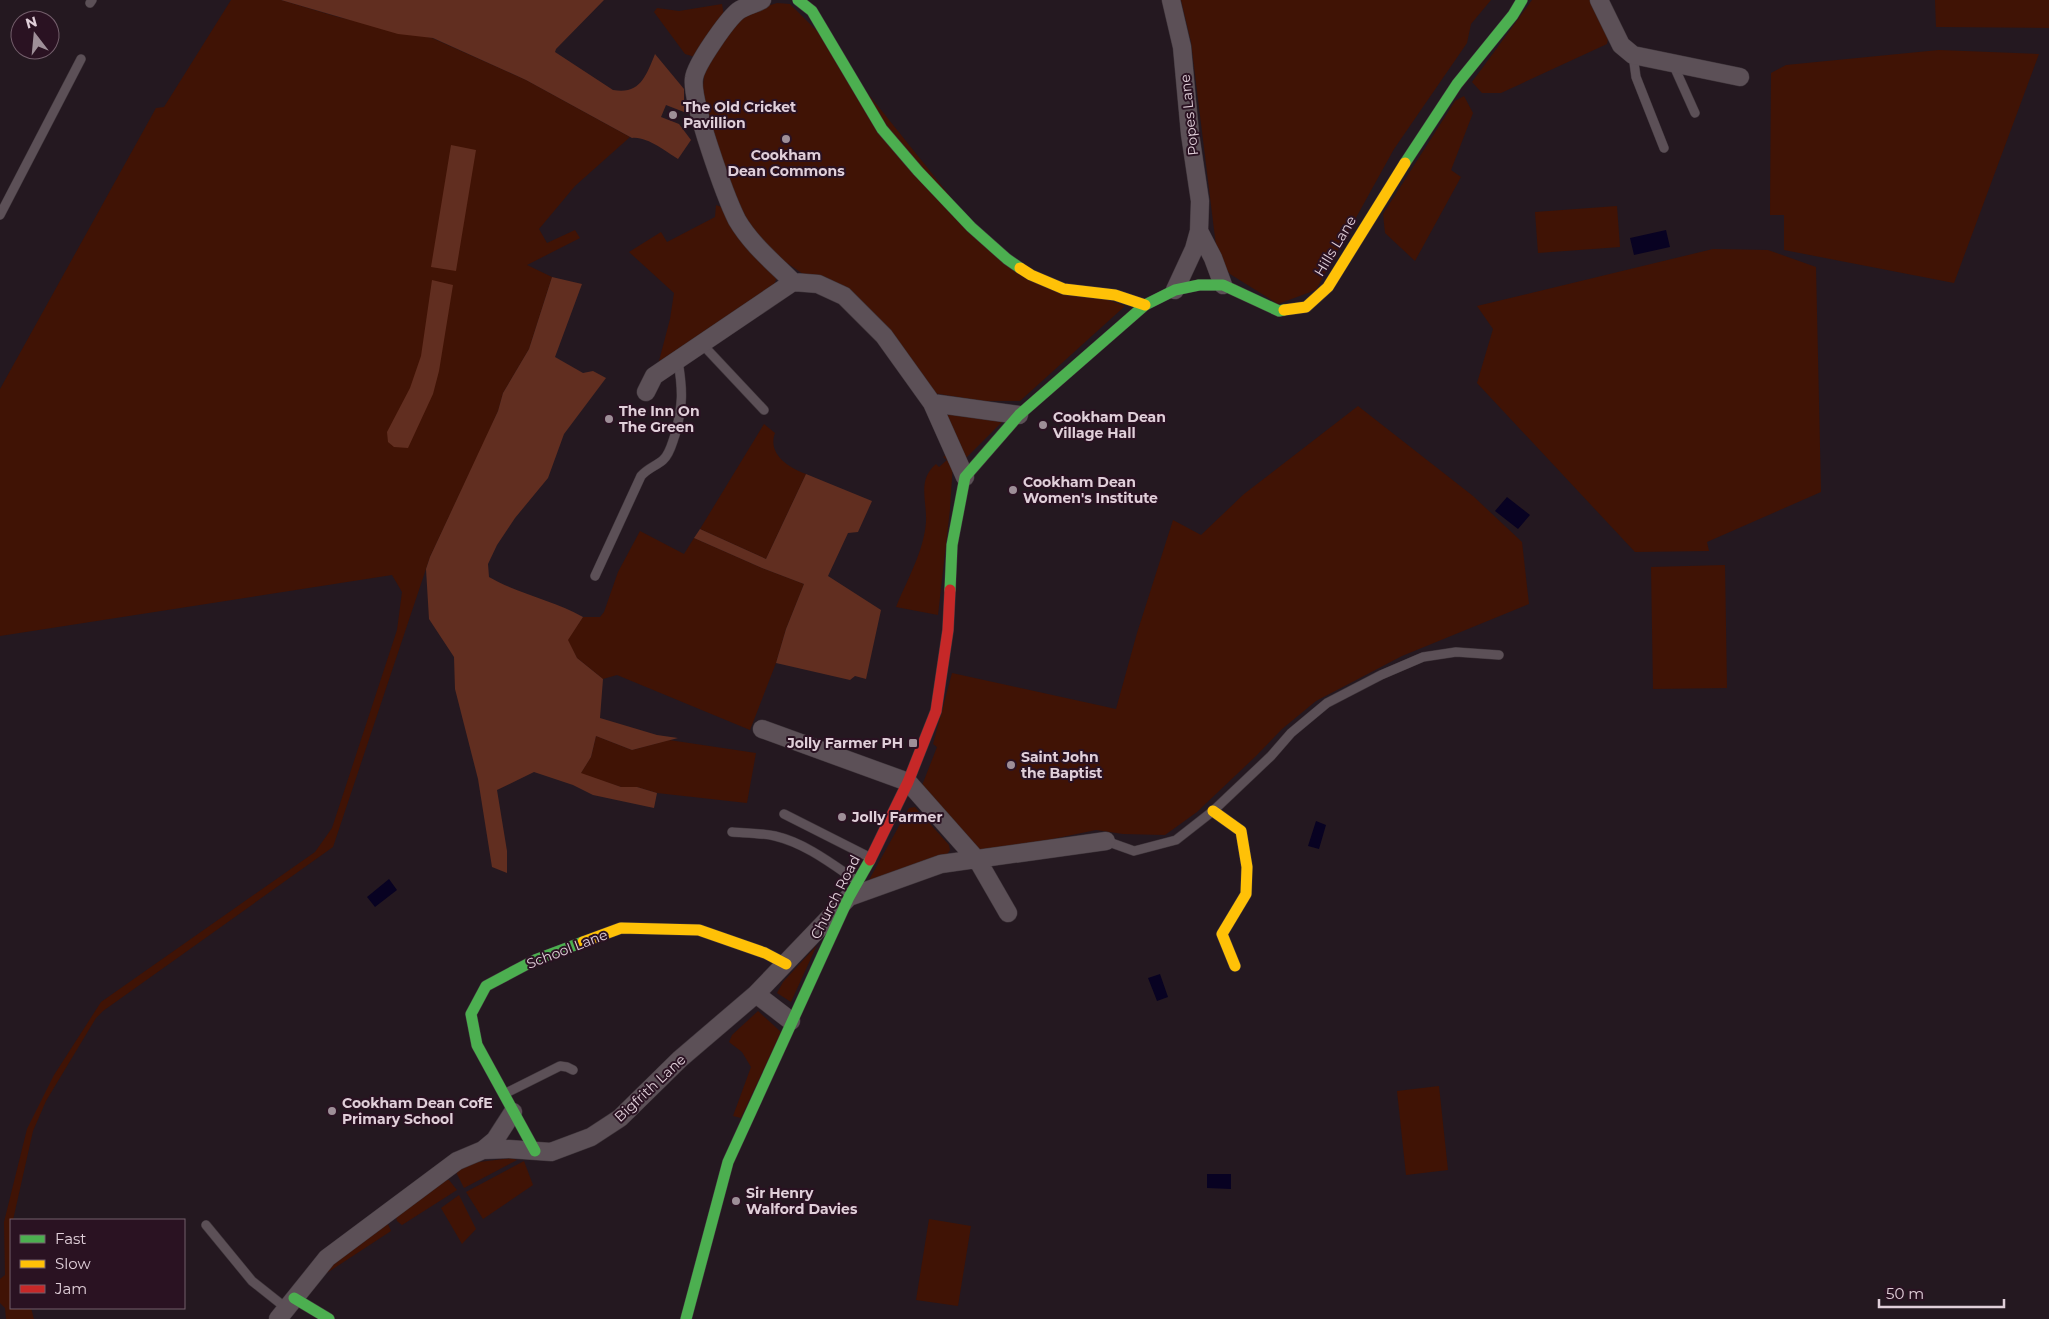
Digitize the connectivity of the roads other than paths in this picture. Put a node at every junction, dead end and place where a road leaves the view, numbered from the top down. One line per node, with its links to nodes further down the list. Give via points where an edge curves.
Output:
1 (762, 0): 14 (street, via 738,11 722,29 694,78 708,140 737,220 752,241)
2 (798, 0): 17 (street, via 812,11 882,129 971,227 1007,259 1031,275 1064,288 1115,295)
3 (1171, 0): 13 (street, Popes Lane, via 1182,47 1200,201)
4 (1522, 0): 15 (street, Hills Lane, via 1457,84 1390,184 1328,287 1306,307 1279,311)
5 (1599, 0): 6 (street, via 1621,45)
6 (1633, 55): 8 (street); 11 (lane, via 1636,77)
7 (81, 59): 12 (lane)
8 (1673, 64): 9 (street); 10 (lane)
9 (1740, 77)
10 (1695, 113)
11 (1664, 148)
12 (0, 215)
13 (1199, 231): 15 (street, Popes Lane); 16 (street, Popes Lane)
14 (793, 282): 18 (street); 21 (street, via 818,284 844,296 884,336)
15 (1223, 285): 16 (street, Hills Lane)
16 (1175, 290): 17 (street, Hills Lane)
17 (1145, 305): 23 (street, Hills Lane)
18 (702, 344): 19 (street); 22 (lane)
19 (678, 361): 20 (street, via 654,376); 25 (lane, via 682,412 672,446 663,460 647,469 642,476)
20 (646, 392)
21 (932, 403): 23 (street); 24 (street)
22 (764, 410)
23 (1019, 415): 24 (street, Hills Lane)
24 (965, 477): 28 (street, Church Road, via 952,544 948,630 936,711)
25 (595, 576)
26 (1499, 655): 29 (lane, via 1456,652 1423,656 1327,703 1291,733)
27 (762, 729): 28 (street)
28 (908, 782): 33 (street, Church Road); 34 (street)
29 (1213, 811): 32 (lane, via 1176,840 1134,851); 39 (street, via 1241,831 1247,867 1246,894 1222,934)
30 (784, 814): 33 (lane)
31 (732, 832): 35 (lane, via 777,836 806,848)
32 (1106, 841): 34 (street)
33 (871, 858): 35 (street, Church Road)
34 (978, 860): 36 (street, via 941,864); 37 (street)
35 (858, 881): 36 (street, Church Road)
36 (849, 897): 38 (street, Bigfrith Lane); 41 (street, Church Road)
37 (1008, 913)
38 (786, 964): 40 (street, Bigfrith Lane); 43 (street, School Lane, via 765,952 699,930 622,928 535,960 486,986 471,1014 477,1045)
39 (1235, 966)
40 (756, 994): 41 (street); 46 (street, Bigfrith Lane, via 680,1059 620,1118 591,1137 551,1152)
41 (791, 1020): 50 (street, Church Road, via 728,1162)
42 (573, 1070): 43 (lane, via 560,1066)
43 (503, 1094): 44 (street, School Lane)
44 (513, 1112): 45 (street); 46 (street, School Lane)
45 (483, 1150): 46 (street, Bigfrith Lane); 48 (street, Bigfrith Lane, via 457,1161 327,1258)
46 (535, 1151)
47 (206, 1225): 48 (lane, via 252,1281)
48 (286, 1308): 49 (street)
49 (329, 1319)
50 (686, 1319)

